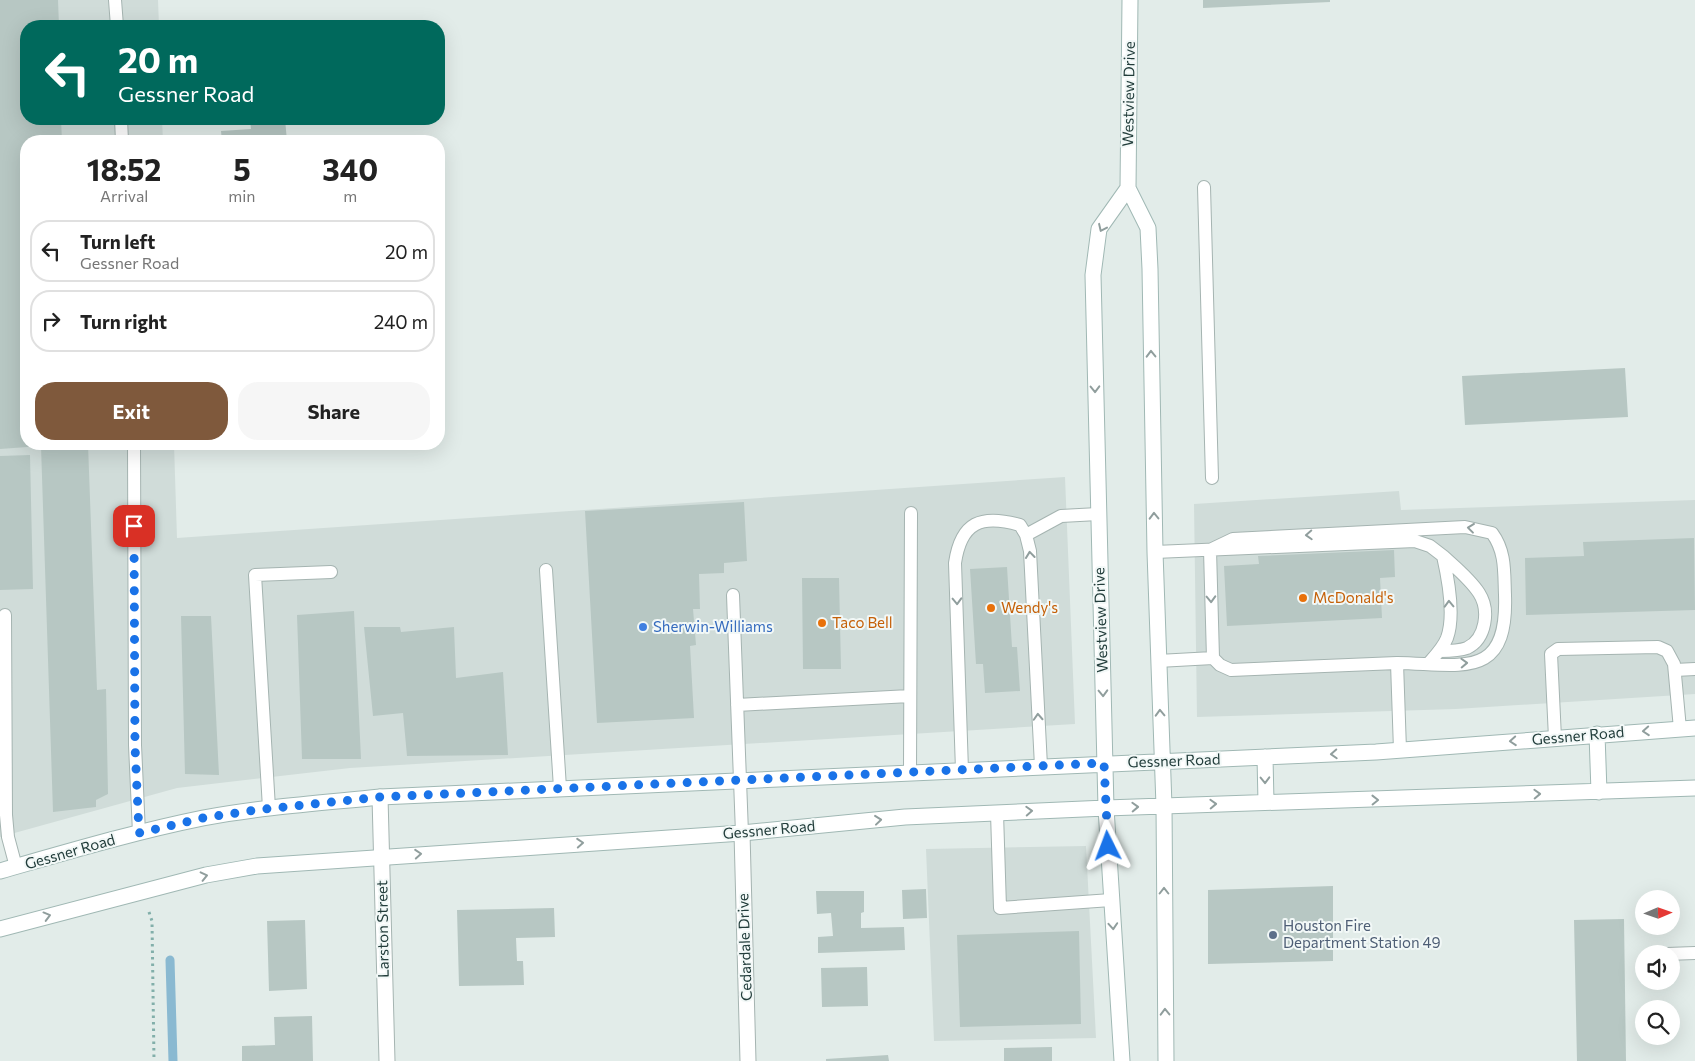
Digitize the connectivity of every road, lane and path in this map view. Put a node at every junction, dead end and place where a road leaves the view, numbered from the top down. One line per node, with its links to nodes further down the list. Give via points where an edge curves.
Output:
1 (115, 0): 3 (lane)
2 (1130, 0): 5 (main road, Westview Drive)
3 (116, 20)
4 (1204, 187): 7 (lane)
5 (1128, 188): 9 (main road, Westview Drive, one-way to 9, via 1099,229 1093,275); 12 (main road, Westview Drive, one-way to 5, via 1148,228)
6 (134, 450): 47 (lane, via 135,746)
7 (1212, 478)
8 (910, 513): 25 (lane)
9 (1098, 514): 10 (lane, via 1061,516); 33 (main road, Westview Drive, one-way to 33)
10 (1026, 535): 34 (lane, one-way to 10, via 1030,551); 35 (lane, one-way to 35, via 1020,525 1010,522 976,522 969,526 958,548 955,563)
11 (1210, 550): 12 (lane); 13 (lane, via 1415,541 1430,546); 19 (lane, one-way to 19); 22 (lane, one-way to 11, via 1470,664 1494,653 1506,620 1504,555 1492,533 1465,526 1233,539)
12 (1154, 552): 20 (main road, Westview Drive)
13 (1443, 556): 18 (lane, one-way to 13, via 1450,624 1448,580); 18 (lane, via 1479,594 1484,606 1484,622 1477,642 1465,649)
14 (546, 570): 38 (lane)
15 (331, 572): 44 (lane, via 255,575)
16 (733, 595): 26 (lane)
17 (5, 615): 50 (lane, via 6,815)
18 (1440, 651): 22 (lane)
19 (1213, 658): 20 (lane); 21 (lane, via 1231,670)
20 (1158, 661): 32 (main road, Westview Drive, one-way to 20)
21 (1397, 663): 22 (lane); 30 (lane)
22 (1428, 664)
23 (1695, 669): 24 (lane)
24 (1675, 670): 27 (lane); 29 (lane, via 1667,651 1658,647 1558,649 1552,654)
25 (910, 696): 26 (lane); 36 (lane)
26 (737, 705): 37 (lane)
27 (1688, 728): 28 (main road, Gessner Road, one-way to 28)
28 (1597, 734): 29 (main road, Gessner Road); 40 (main road)
29 (1555, 738): 30 (main road, Gessner Road, one-way to 30)
30 (1400, 750): 31 (main road, Gessner Road, one-way to 31)
31 (1265, 757): 32 (main road, Gessner Road); 42 (main road, one-way to 42)
32 (1162, 762): 33 (main road, Gessner Road); 43 (main road, Westview Drive)
33 (1104, 763): 34 (main road, Gessner Road); 45 (main road, Westview Drive)
34 (1041, 766): 35 (main road, Gessner Road)
35 (962, 770): 36 (main road, Gessner Road)
36 (910, 772): 37 (main road, Gessner Road)
37 (740, 779): 38 (main road, Gessner Road); 48 (lane)
38 (560, 788): 41 (main road, Gessner Road)
39 (1695, 788): 40 (main road, Gessner Road)
40 (1599, 792): 42 (main road, Gessner Road, one-way to 40)
41 (380, 797): 44 (main road, Gessner Road); 49 (main road, Larston Street)
42 (1266, 802): 43 (main road, Gessner Road, one-way to 42)
43 (1164, 806): 45 (main road, Gessner Road, one-way to 43); 61 (main road, Westview Drive, one-way to 43)
44 (269, 808): 47 (main road, Gessner Road, via 203,818)
45 (1106, 808): 46 (main road, Gessner Road, one-way to 45); 53 (main road, Westview Drive)
46 (997, 813): 48 (main road, Gessner Road, one-way to 46, via 905,817); 53 (lane, via 1000,908)
47 (139, 833): 50 (main road, Gessner Road)
48 (742, 833): 49 (main road, Gessner Road, one-way to 48); 59 (main road, Cedardale Drive)
49 (382, 856): 52 (main road, Gessner Road, one-way to 49, via 257,866); 58 (main road, Larston Street)
50 (16, 867): 51 (main road, Gessner Road)
51 (0, 871)
52 (142, 891): 54 (main road, Gessner Road, one-way to 52); 57 (path, via 152,921)
53 (1111, 900): 60 (main road, Westview Drive, one-way to 60)
54 (0, 928)
55 (1695, 953): 56 (lane)
56 (1680, 954)
57 (154, 1061)
58 (387, 1061)
59 (748, 1061)
60 (1122, 1061)
61 (1166, 1061)

